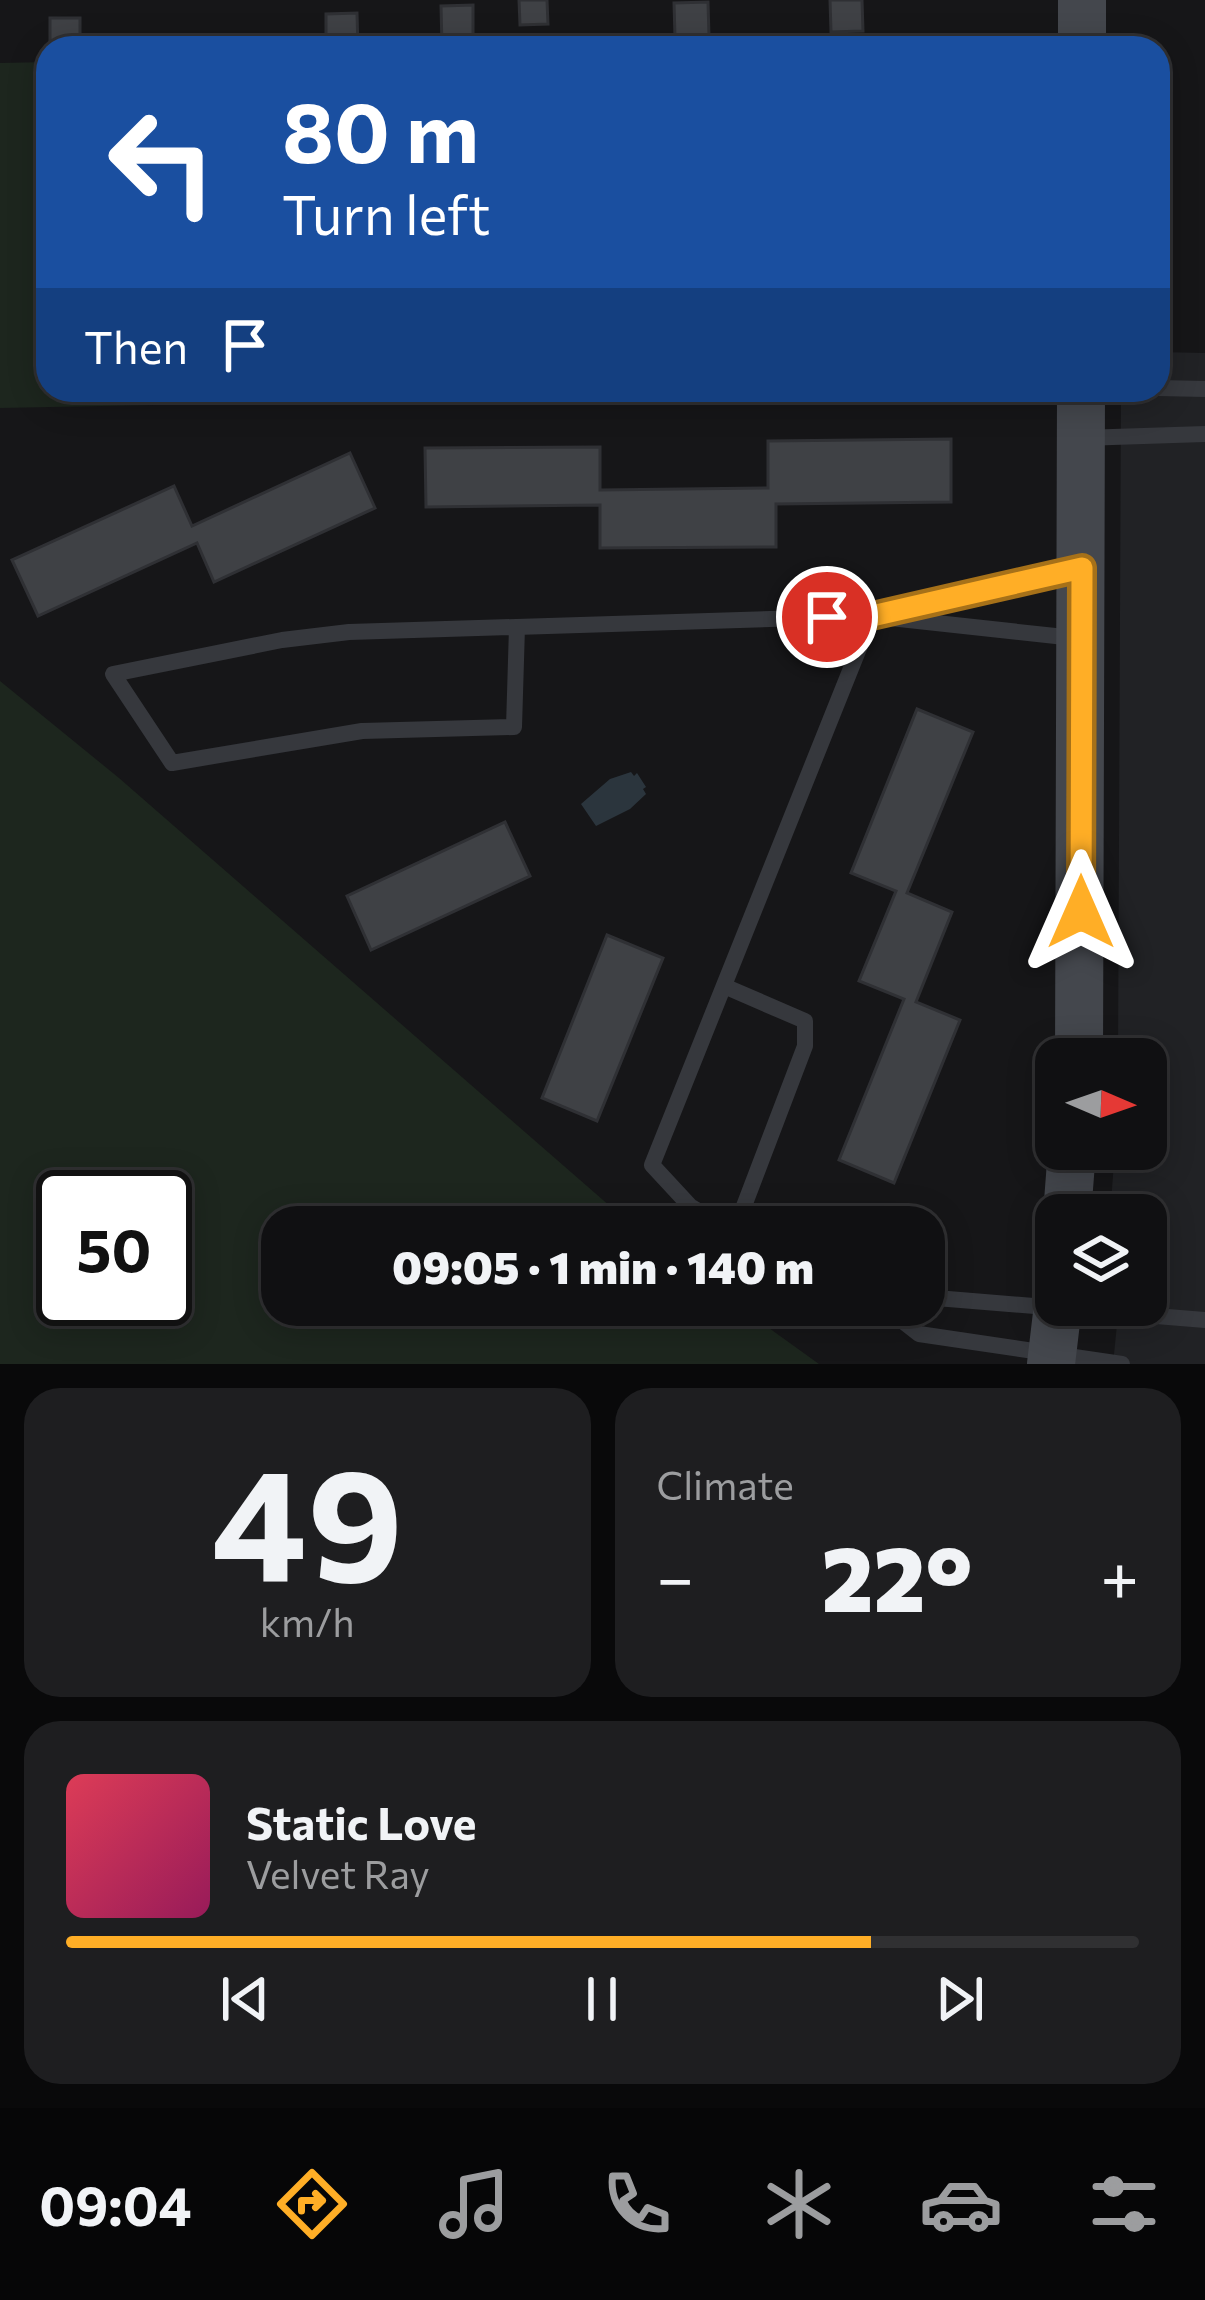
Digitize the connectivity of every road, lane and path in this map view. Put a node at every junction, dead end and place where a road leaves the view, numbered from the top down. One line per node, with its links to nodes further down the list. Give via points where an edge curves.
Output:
1 (1082, 0): 2 (main road)
2 (1082, 36)
3 (1170, 388): 4 (lane)
4 (1205, 389)
5 (1081, 402): 7 (main road)
6 (1205, 434): 7 (lane)
7 (1081, 438): 8 (main road)
8 (1082, 568): 9 (lane); 11 (main road)
9 (872, 616): 10 (lane); 11 (lane); 12 (lane)
10 (517, 627): 10 (lane, via 349,632 113,674 172,764 362,731 514,727)
11 (1082, 639): 13 (main road)
12 (724, 986): 14 (lane, via 652,1166); 15 (lane, via 805,1021 805,1046)
13 (1079, 1038)
14 (690, 1206)
15 (744, 1206)
16 (945, 1298): 17 (lane)
17 (1035, 1304)
18 (1167, 1316): 19 (lane)
19 (1205, 1320)
20 (909, 1326): 22 (lane)
21 (1055, 1326): 22 (main road)
22 (1051, 1359): 23 (lane)
23 (1122, 1364)

